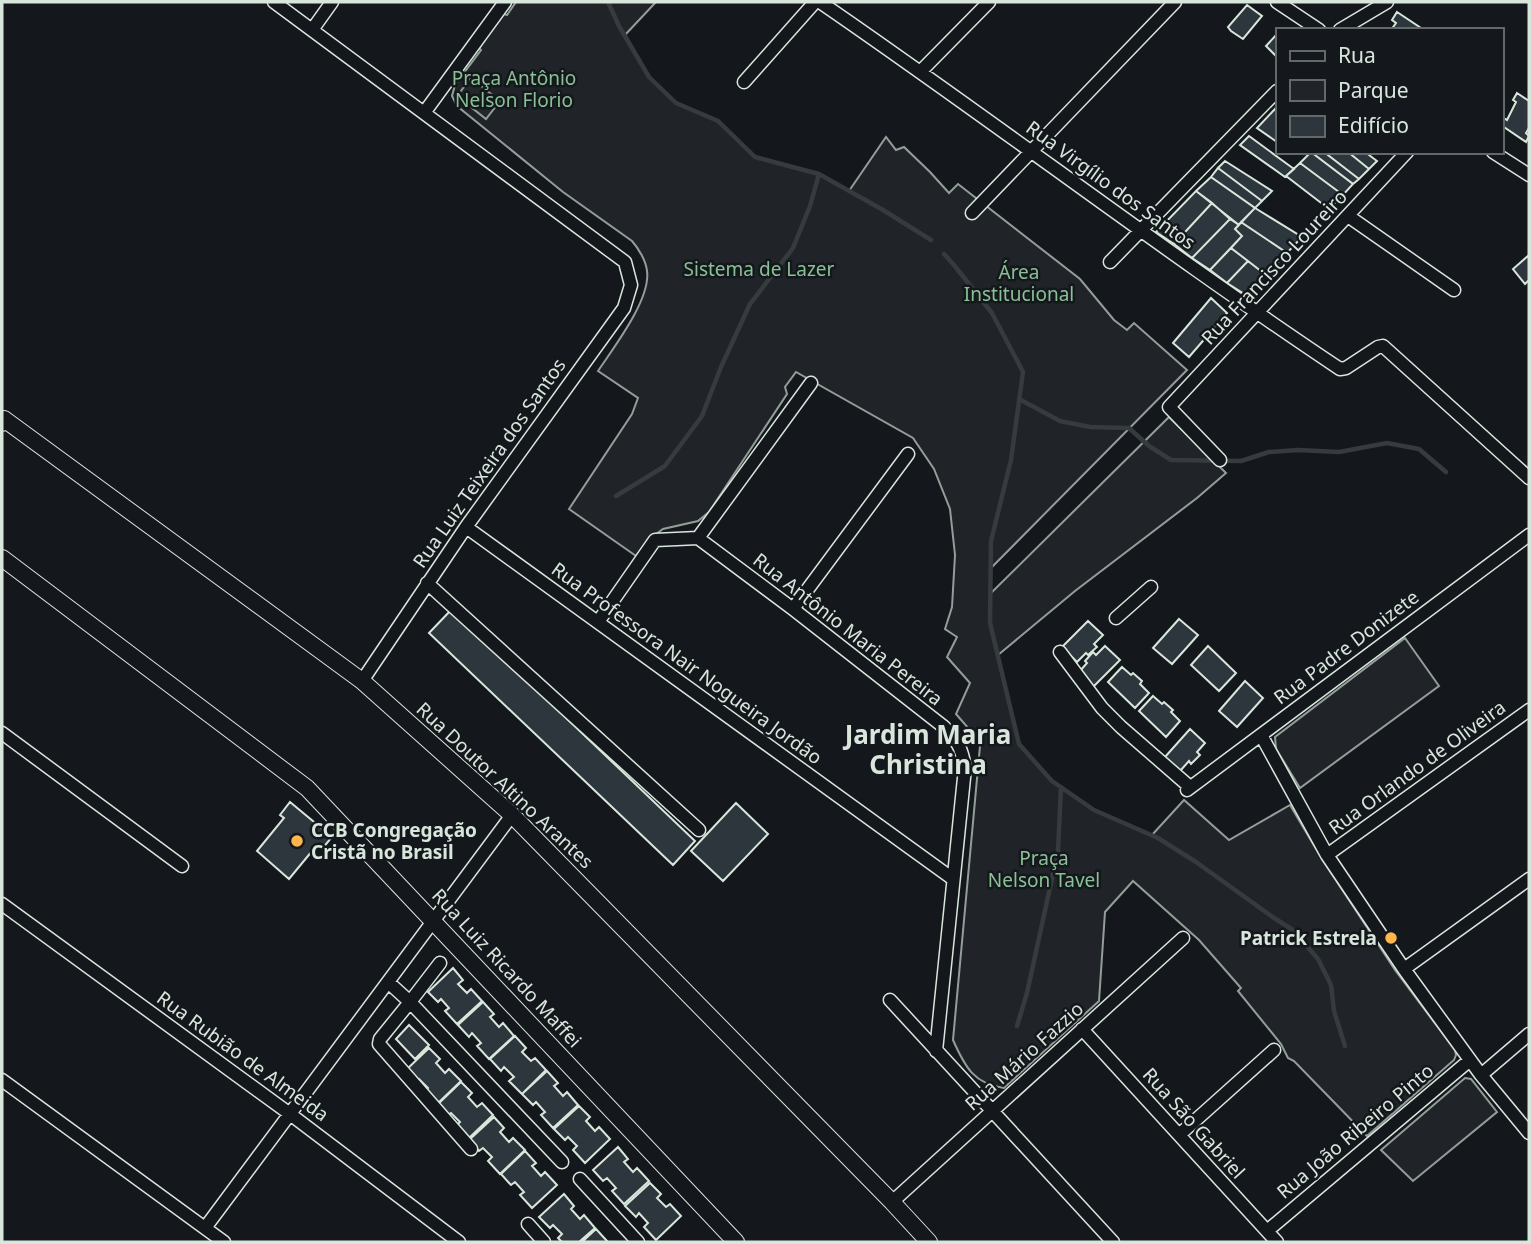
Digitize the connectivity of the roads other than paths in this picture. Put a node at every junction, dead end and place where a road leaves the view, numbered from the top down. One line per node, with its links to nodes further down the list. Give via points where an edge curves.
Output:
1 (274, 2): 12 (street)
2 (332, 2): 12 (street)
3 (505, 2): 16 (street)
4 (815, 2): 14 (street)
5 (820, 2): 13 (street, Rua Virgílio dos Santos)
6 (989, 2): 13 (street)
7 (1175, 2): 17 (street)
8 (1277, 2): 10 (street)
9 (1387, 2): 11 (street)
10 (1316, 28)
11 (1343, 28)
12 (312, 30): 16 (street)
13 (921, 71): 17 (street, Rua Virgílio dos Santos)
14 (744, 82)
15 (1276, 92): 23 (street)
16 (424, 113): 32 (street, Rua Luiz Teixeira dos Santos, via 625,262 631,285 624,308)
17 (1030, 150): 21 (street); 23 (street, Rua Virgílio dos Santos)
18 (1405, 154): 22 (street, Rua Francisco Loureiro)
19 (1496, 154): 20 (street)
20 (1529, 175)
21 (972, 213)
22 (1348, 216): 25 (street); 26 (street, Rua Francisco Loureiro)
23 (1140, 230): 24 (street); 26 (street, Rua Virgílio dos Santos)
24 (1110, 262)
25 (1454, 290)
26 (1257, 314): 30 (street, Rua Francisco Loureiro, via 1169,407); 31 (street, Rua Virgílio dos Santos, via 1340,369 1383,346)
27 (811, 383): 34 (street)
28 (3, 420): 42 (street, Rua Doutor Altino Arantes)
29 (908, 454): 38 (street)
30 (1220, 460)
31 (1529, 478)
32 (466, 527): 36 (street, Rua Luiz Teixeira dos Santos); 40 (street, Rua Professora Nair Nogueira Jordão)
33 (1529, 535): 45 (street, Rua Padre Donizete)
34 (698, 538): 38 (street, Rua Antônio Maria Pereira); 40 (street, via 655,540)
35 (2, 558): 53 (street, Rua Luiz Ricardo Maffei, via 307,788)
36 (427, 583): 42 (street, Rua Luiz Teixeira dos Santos); 47 (street)
37 (1151, 587): 39 (street)
38 (793, 609): 51 (street, Rua Antônio Maria Pereira, via 957,740 965,768)
39 (1116, 618)
40 (598, 622): 51 (street, Rua Professora Nair Nogueira Jordão)
41 (1060, 652): 45 (street, Rua Padre Donizete, via 1102,708 1188,789)
42 (362, 681): 46 (street, Rua Doutor Altino Arantes)
43 (1529, 710): 48 (street, Rua Orlando de Oliveira)
44 (2, 733): 49 (street)
45 (1261, 735): 48 (street)
46 (512, 814): 53 (street); 74 (street, Rua Doutor Altino Arantes)
47 (699, 830)
48 (1327, 855): 56 (street)
49 (182, 866)
50 (1529, 878): 56 (street)
51 (953, 879): 63 (street, Rua Antônio Maria Pereira)
52 (2, 904): 68 (street, Rua Rubião de Almeida)
53 (433, 920): 57 (street); 82 (street, Rua Luiz Ricardo Maffei)
54 (1182, 938): 60 (street, Rua Mário Fazzio)
55 (440, 963): 59 (street)
56 (1404, 969): 64 (street)
57 (388, 982): 59 (street); 68 (street)
58 (890, 1000): 63 (street)
59 (410, 1002): 71 (street, via 379,1044); 72 (street)
60 (1082, 1029): 67 (street, Rua Mário Fazzio); 70 (street, Rua São Gabriel)
61 (1529, 1034): 65 (street)
62 (1275, 1050): 70 (street)
63 (936, 1051): 67 (street)
64 (1470, 1060): 65 (street); 77 (street, Rua João Ribeiro Pinto)
65 (1481, 1075): 69 (street)
66 (2, 1080): 76 (street)
67 (993, 1111): 74 (street, Rua Mário Fazzio); 84 (street)
68 (290, 1114): 76 (street); 79 (street, Rua Rubião de Almeida)
69 (1529, 1133)
70 (1179, 1135): 77 (street, Rua São Gabriel)
71 (471, 1149)
72 (562, 1162)
73 (580, 1179): 81 (street)
74 (892, 1202): 83 (street, Rua Doutor Altino Arantes)
75 (528, 1224): 80 (street)
76 (205, 1228): 78 (street)
77 (1266, 1231): 85 (street, Rua São Gabriel)
78 (224, 1242)
79 (459, 1242)
80 (544, 1242)
81 (638, 1242)
82 (736, 1242)
83 (929, 1242)
84 (1113, 1242)
85 (1277, 1242)

